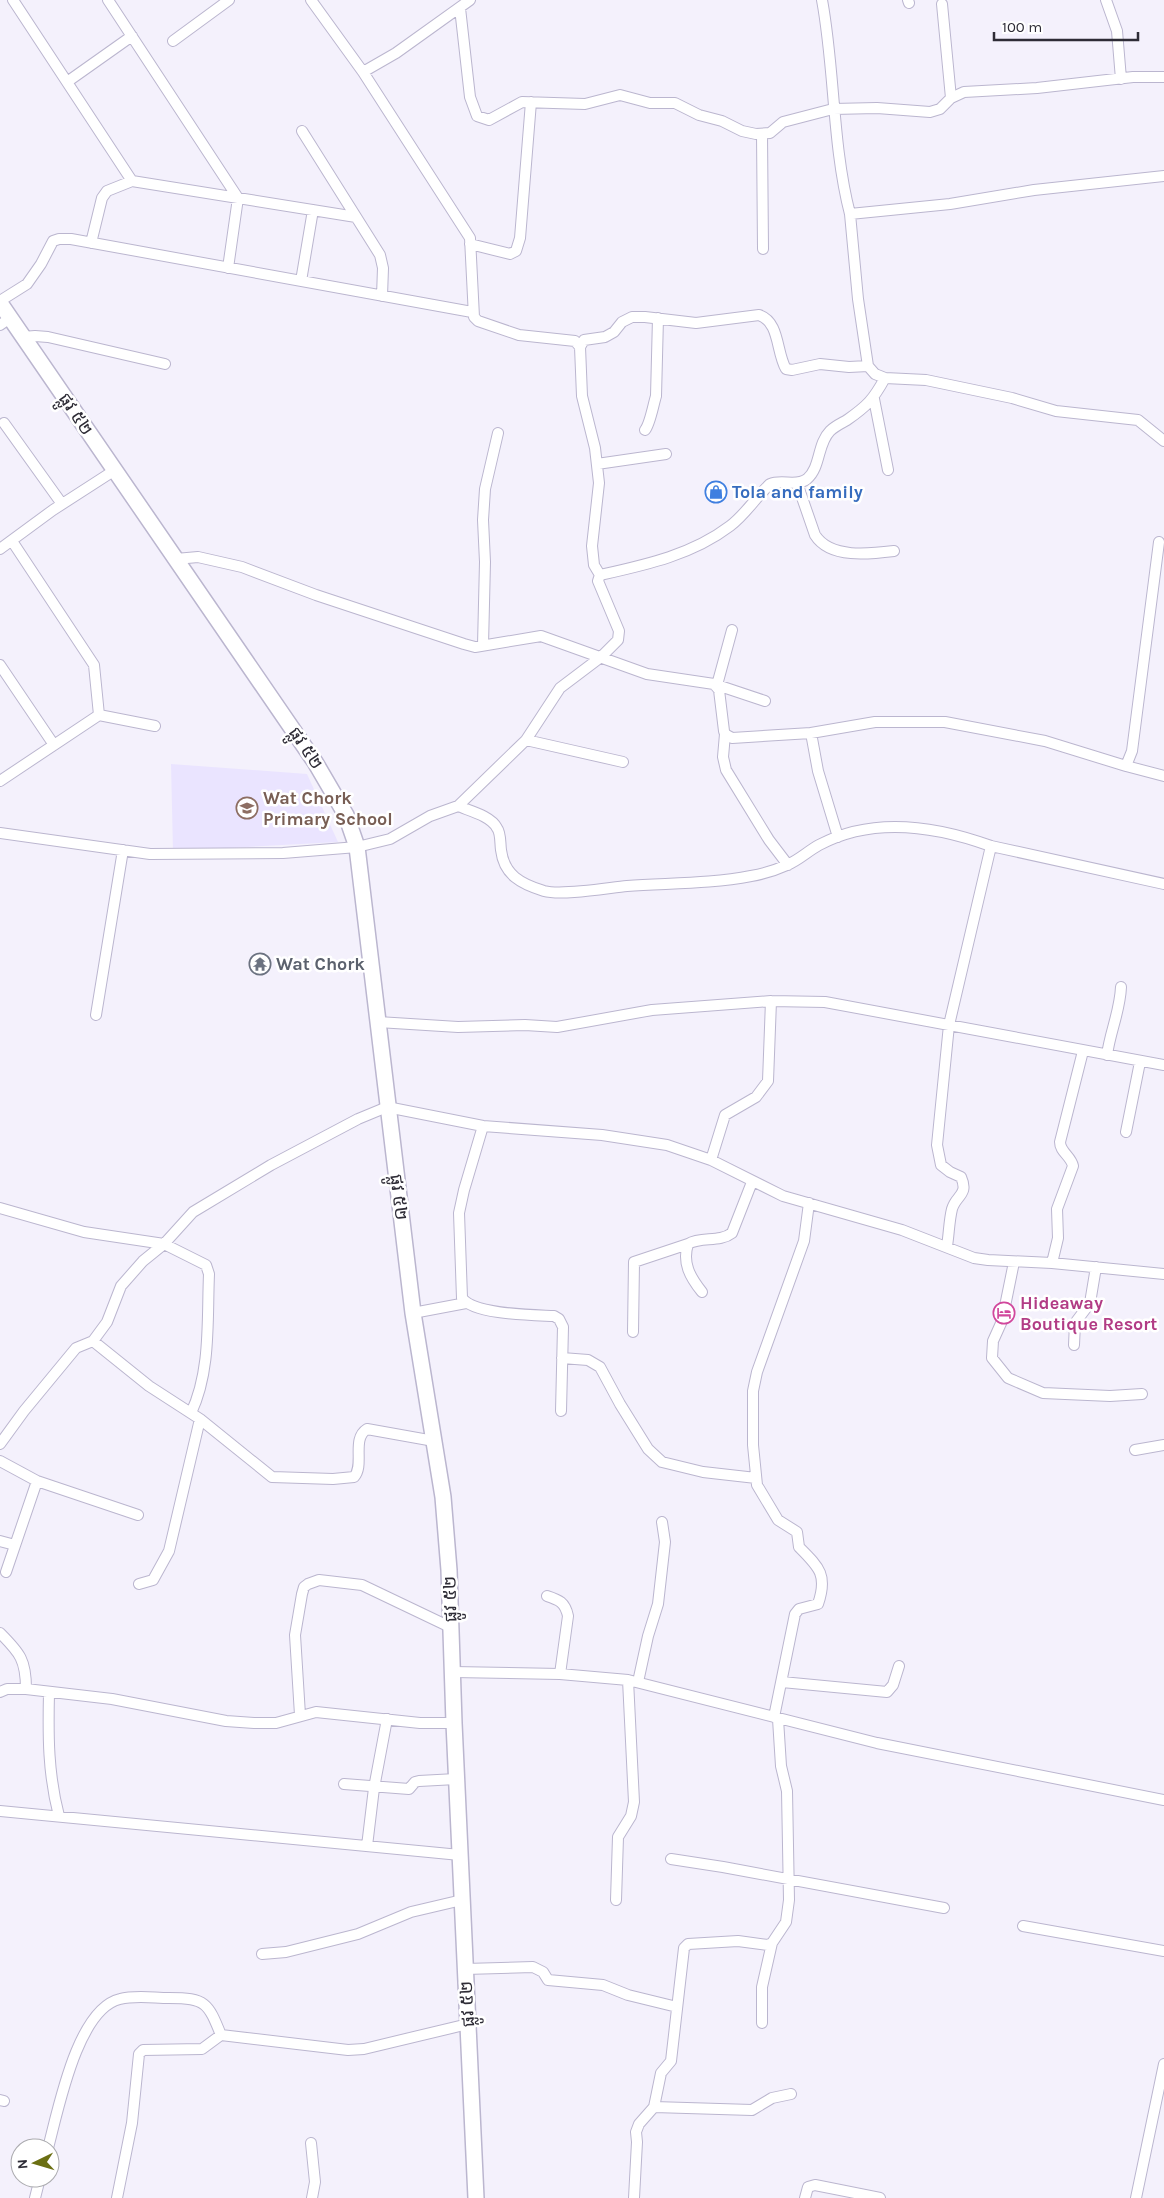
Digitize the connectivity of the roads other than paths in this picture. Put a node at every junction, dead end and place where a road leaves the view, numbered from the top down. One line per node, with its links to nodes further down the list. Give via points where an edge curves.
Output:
1 (13, 0): 15 (street)
2 (108, 0): 10 (street)
3 (229, 0): 11 (street)
4 (311, 0): 12 (street)
5 (470, 0): 9 (street)
6 (822, 0): 18 (street, via 829,44)
7 (1106, 0): 14 (street, via 1117,31)
8 (942, 4): 16 (street)
9 (460, 8): 12 (street); 17 (street, via 470,97 477,116 489,120 521,103)
10 (132, 36): 15 (street); 23 (street)
11 (173, 41)
12 (363, 72): 28 (street, via 470,238)
13 (1164, 77): 14 (street)
14 (1121, 79): 16 (street, via 964,92)
15 (66, 82): 22 (street)
16 (951, 98): 18 (street, via 940,109 930,112)
17 (531, 102): 20 (street, via 585,104 620,94 650,102 675,102 742,131); 28 (street, via 520,238 516,251 510,254)
18 (833, 109): 20 (street, via 783,122 770,133); 25 (street)
19 (302, 131): 26 (street)
20 (762, 134): 29 (street)
21 (1164, 176): 25 (street)
22 (132, 181): 23 (street); 27 (street, via 107,191 102,198)
23 (238, 198): 24 (street); 30 (street)
24 (313, 210): 26 (street); 31 (street)
25 (850, 214): 40 (street)
26 (356, 217): 32 (street, via 376,246 382,262)
27 (91, 243): 30 (street); 33 (street, via 71,239 53,241 27,284)
28 (470, 244): 34 (street)
29 (763, 248)
30 (228, 268): 31 (street)
31 (301, 281): 32 (street)
32 (382, 296): 34 (street)
33 (0, 302): 36 (street, ផ្លូវ ៥២)
34 (472, 312): 38 (street, via 478,321 512,333 575,341)
35 (658, 318): 38 (street, via 632,318 605,337 584,340); 40 (street, via 696,323 759,315 766,318 773,328 786,369 820,364); 44 (street, via 656,396 650,422)
36 (5, 322): 37 (street, ផ្លូវ ៥២)
37 (23, 337): 39 (street, via 48,337); 49 (street, ផ្លូវ ៥២)
38 (580, 347): 48 (street, via 582,396)
39 (165, 364)
40 (868, 366): 41 (street, via 875,374)
41 (886, 378): 42 (street); 46 (street, via 926,380 1056,411 1138,420)
42 (874, 399): 50 (street); 51 (street, via 830,430 809,478)
43 (4, 423): 52 (street)
44 (644, 430)
45 (498, 433): 60 (street, via 485,489 482,520 485,562)
46 (1164, 441)
47 (666, 454): 48 (street)
48 (597, 464): 58 (street, via 598,494 592,546 594,565)
49 (114, 470): 52 (street); 57 (street, ផ្លូវ ៥២)
50 (888, 470)
51 (797, 483): 56 (street, via 816,535 827,547 848,552); 58 (street, via 777,481 770,484 731,526 698,546 665,559)
52 (62, 504): 53 (street)
53 (12, 541): 55 (street); 65 (street, via 94,664)
54 (1159, 542): 72 (street, via 1132,751)
55 (0, 549)
56 (894, 551)
57 (176, 559): 60 (street, via 198,557 242,568 441,638 470,646); 79 (street, ផ្លូវ ៥២, via 335,793)
58 (600, 575): 61 (street, via 598,582 620,636)
59 (732, 630): 63 (street)
60 (483, 645): 61 (street, via 541,636)
61 (601, 657): 63 (street, via 647,674); 69 (street, via 560,688)
62 (0, 665): 70 (street)
63 (717, 685): 64 (street); 68 (street)
64 (765, 701)
65 (99, 715): 66 (street); 70 (street)
66 (155, 726)
67 (811, 733): 68 (street, via 736,738); 72 (street, via 876,722 945,722 1045,741); 77 (street, via 818,771)
68 (725, 734): 81 (street, via 723,757 726,770)
69 (526, 740): 71 (street); 75 (street)
70 (54, 745): 74 (street)
71 (623, 762)
72 (1126, 766): 73 (street)
73 (1164, 776)
74 (0, 781)
75 (458, 806): 79 (street, via 430,816 390,838); 81 (street, via 495,825 508,872 545,891 703,882 752,876)
76 (0, 833): 80 (street)
77 (838, 837): 78 (street, via 872,828 898,826 955,834); 81 (street)
78 (991, 846): 82 (street); 87 (street)
79 (357, 847): 80 (street, via 282,853 150,854); 86 (street, ផ្លូវ ៥២)
80 (123, 850): 85 (street)
81 (788, 865)
82 (1164, 884)
83 (1121, 987): 89 (street)
84 (771, 1001): 86 (street, via 652,1010 557,1027 458,1027); 87 (street, via 824,1002); 95 (street, via 768,1082 756,1097 725,1115)
85 (96, 1015)
86 (378, 1022): 92 (street, ផ្លូវ ៥២)
87 (949, 1025): 88 (street); 101 (street, via 937,1145 941,1165 961,1177 964,1184 963,1193 951,1211)
88 (1083, 1050): 89 (street); 103 (street, via 1060,1142 1073,1166 1058,1209 1058,1238)
89 (1107, 1055): 90 (street)
90 (1140, 1062): 91 (street); 94 (street)
91 (1164, 1065)
92 (387, 1107): 93 (street); 99 (street, via 358,1119 215,1198 193,1212); 108 (street, ផ្លូវ ៥២)
93 (483, 1126): 95 (street, via 667,1145); 107 (street, via 459,1212 461,1292)
94 (1126, 1132)
95 (710, 1160): 96 (street)
96 (752, 1182): 97 (street); 100 (street, via 732,1233)
97 (809, 1203): 101 (street); 121 (street, via 804,1241 754,1382)
98 (0, 1208): 99 (street, via 84,1232)
99 (164, 1244): 110 (street, via 143,1261 121,1286); 115 (street, via 208,1268 204,1370)
100 (688, 1244): 106 (street, via 686,1263); 109 (street, via 634,1262)
101 (948, 1246): 102 (street, via 974,1258)
102 (1014, 1262): 103 (street); 113 (street, via 1002,1321 993,1340 992,1358 1008,1378 1043,1393)
103 (1052, 1263): 104 (street)
104 (1096, 1267): 105 (street); 111 (street, via 1090,1303 1075,1322)
105 (1164, 1274)
106 (702, 1292)
107 (466, 1303): 108 (street); 112 (street, via 516,1314 554,1316 562,1323)
108 (413, 1313): 116 (street, ផ្លូវ ៥២)
109 (633, 1332)
110 (94, 1341): 115 (street, via 149,1386); 117 (street, via 76,1348)
111 (1074, 1345)
112 (562, 1358): 114 (street); 121 (street, via 588,1360 600,1367 648,1448 662,1462 703,1472)
113 (1142, 1394)
114 (561, 1411)
115 (195, 1416): 116 (street, via 266,1474 280,1478 354,1477 358,1470 360,1439 367,1429); 128 (street, via 169,1551 153,1580)
116 (434, 1441): 130 (street, ផ្លូវ ៥២, via 444,1506)
117 (0, 1444)
118 (1164, 1445): 119 (street)
119 (1135, 1450)
120 (0, 1461): 122 (street)
121 (756, 1478): 136 (street, via 760,1492 778,1520 797,1532 799,1547 818,1566 823,1578 818,1604 799,1609 796,1614)
122 (37, 1481): 123 (street); 126 (street)
123 (138, 1516)
124 (662, 1522): 135 (street, via 665,1542 658,1604)
125 (0, 1541): 126 (street)
126 (16, 1545): 127 (street)
127 (6, 1572)
128 (139, 1584)
129 (547, 1596): 134 (street, via 563,1602 568,1616)
130 (450, 1628): 133 (street, ផ្លូវ ៥២); 140 (street, via 362,1585 313,1581 304,1587 295,1635)
131 (0, 1633): 137 (street, via 13,1646 26,1669)
132 (899, 1666): 136 (street, via 893,1685 887,1692)
133 (453, 1672): 134 (street); 143 (street, ផ្លូវ ៥២)
134 (560, 1674): 135 (street)
135 (633, 1681): 141 (street); 155 (street, via 634,1802 631,1816 618,1837)
136 (782, 1682): 141 (street)
137 (26, 1689): 138 (street); 139 (street)
138 (0, 1692)
139 (49, 1693): 140 (street, via 112,1699 226,1721 276,1723); 149 (street, via 49,1759)
140 (300, 1715): 142 (street, via 316,1712)
141 (776, 1718): 147 (street, via 876,1743); 153 (street, via 786,1791)
142 (386, 1719): 143 (street); 146 (street)
143 (454, 1723): 144 (street, ផ្លូវ ៥២)
144 (456, 1779): 146 (street, via 419,1780 409,1789); 151 (street, ផ្លូវ ៥២)
145 (344, 1784): 146 (street)
146 (374, 1788): 150 (street)
147 (1164, 1800)
148 (0, 1811): 149 (street)
149 (59, 1816): 150 (street)
150 (367, 1846): 151 (street)
151 (460, 1855): 154 (street, ផ្លូវ ៥២)
152 (671, 1860): 153 (street)
153 (787, 1879): 156 (street); 158 (street, via 786,1922)
154 (462, 1900): 160 (street, via 411,1912 358,1934 286,1952); 161 (street, ផ្លូវ ៥២)
155 (616, 1900)
156 (944, 1908)
157 (1023, 1926): 159 (street)
158 (772, 1943): 162 (street, via 688,1944 682,1955); 163 (street, via 762,1990)
159 (1164, 1951)
160 (262, 1954)
161 (465, 1969): 162 (street, via 533,1967 543,1972 548,1980 603,1985); 164 (street, ផ្លូវ ៥២)
162 (677, 2007): 168 (street, via 671,2061 661,2073)
163 (762, 2023)
164 (468, 2024): 165 (street, via 348,2050); 173 (street, ផ្លូវ ៥២)
165 (221, 2035): 169 (street, via 207,2006 199,2000 119,1999 108,2005 83,2033 70,2064); 171 (street, via 202,2049 143,2050 139,2054 132,2123)
166 (1164, 2064): 177 (street)
167 (791, 2094): 168 (street, via 772,2098 752,2110)
168 (654, 2107): 174 (street, via 636,2132)
169 (51, 2138)
170 (311, 2144): 172 (street)
171 (117, 2198)
172 (312, 2198)
173 (476, 2198)
174 (634, 2198)
175 (805, 2198): 176 (street, via 808,2187 815,2185)
176 (880, 2198)
177 (1136, 2198)

